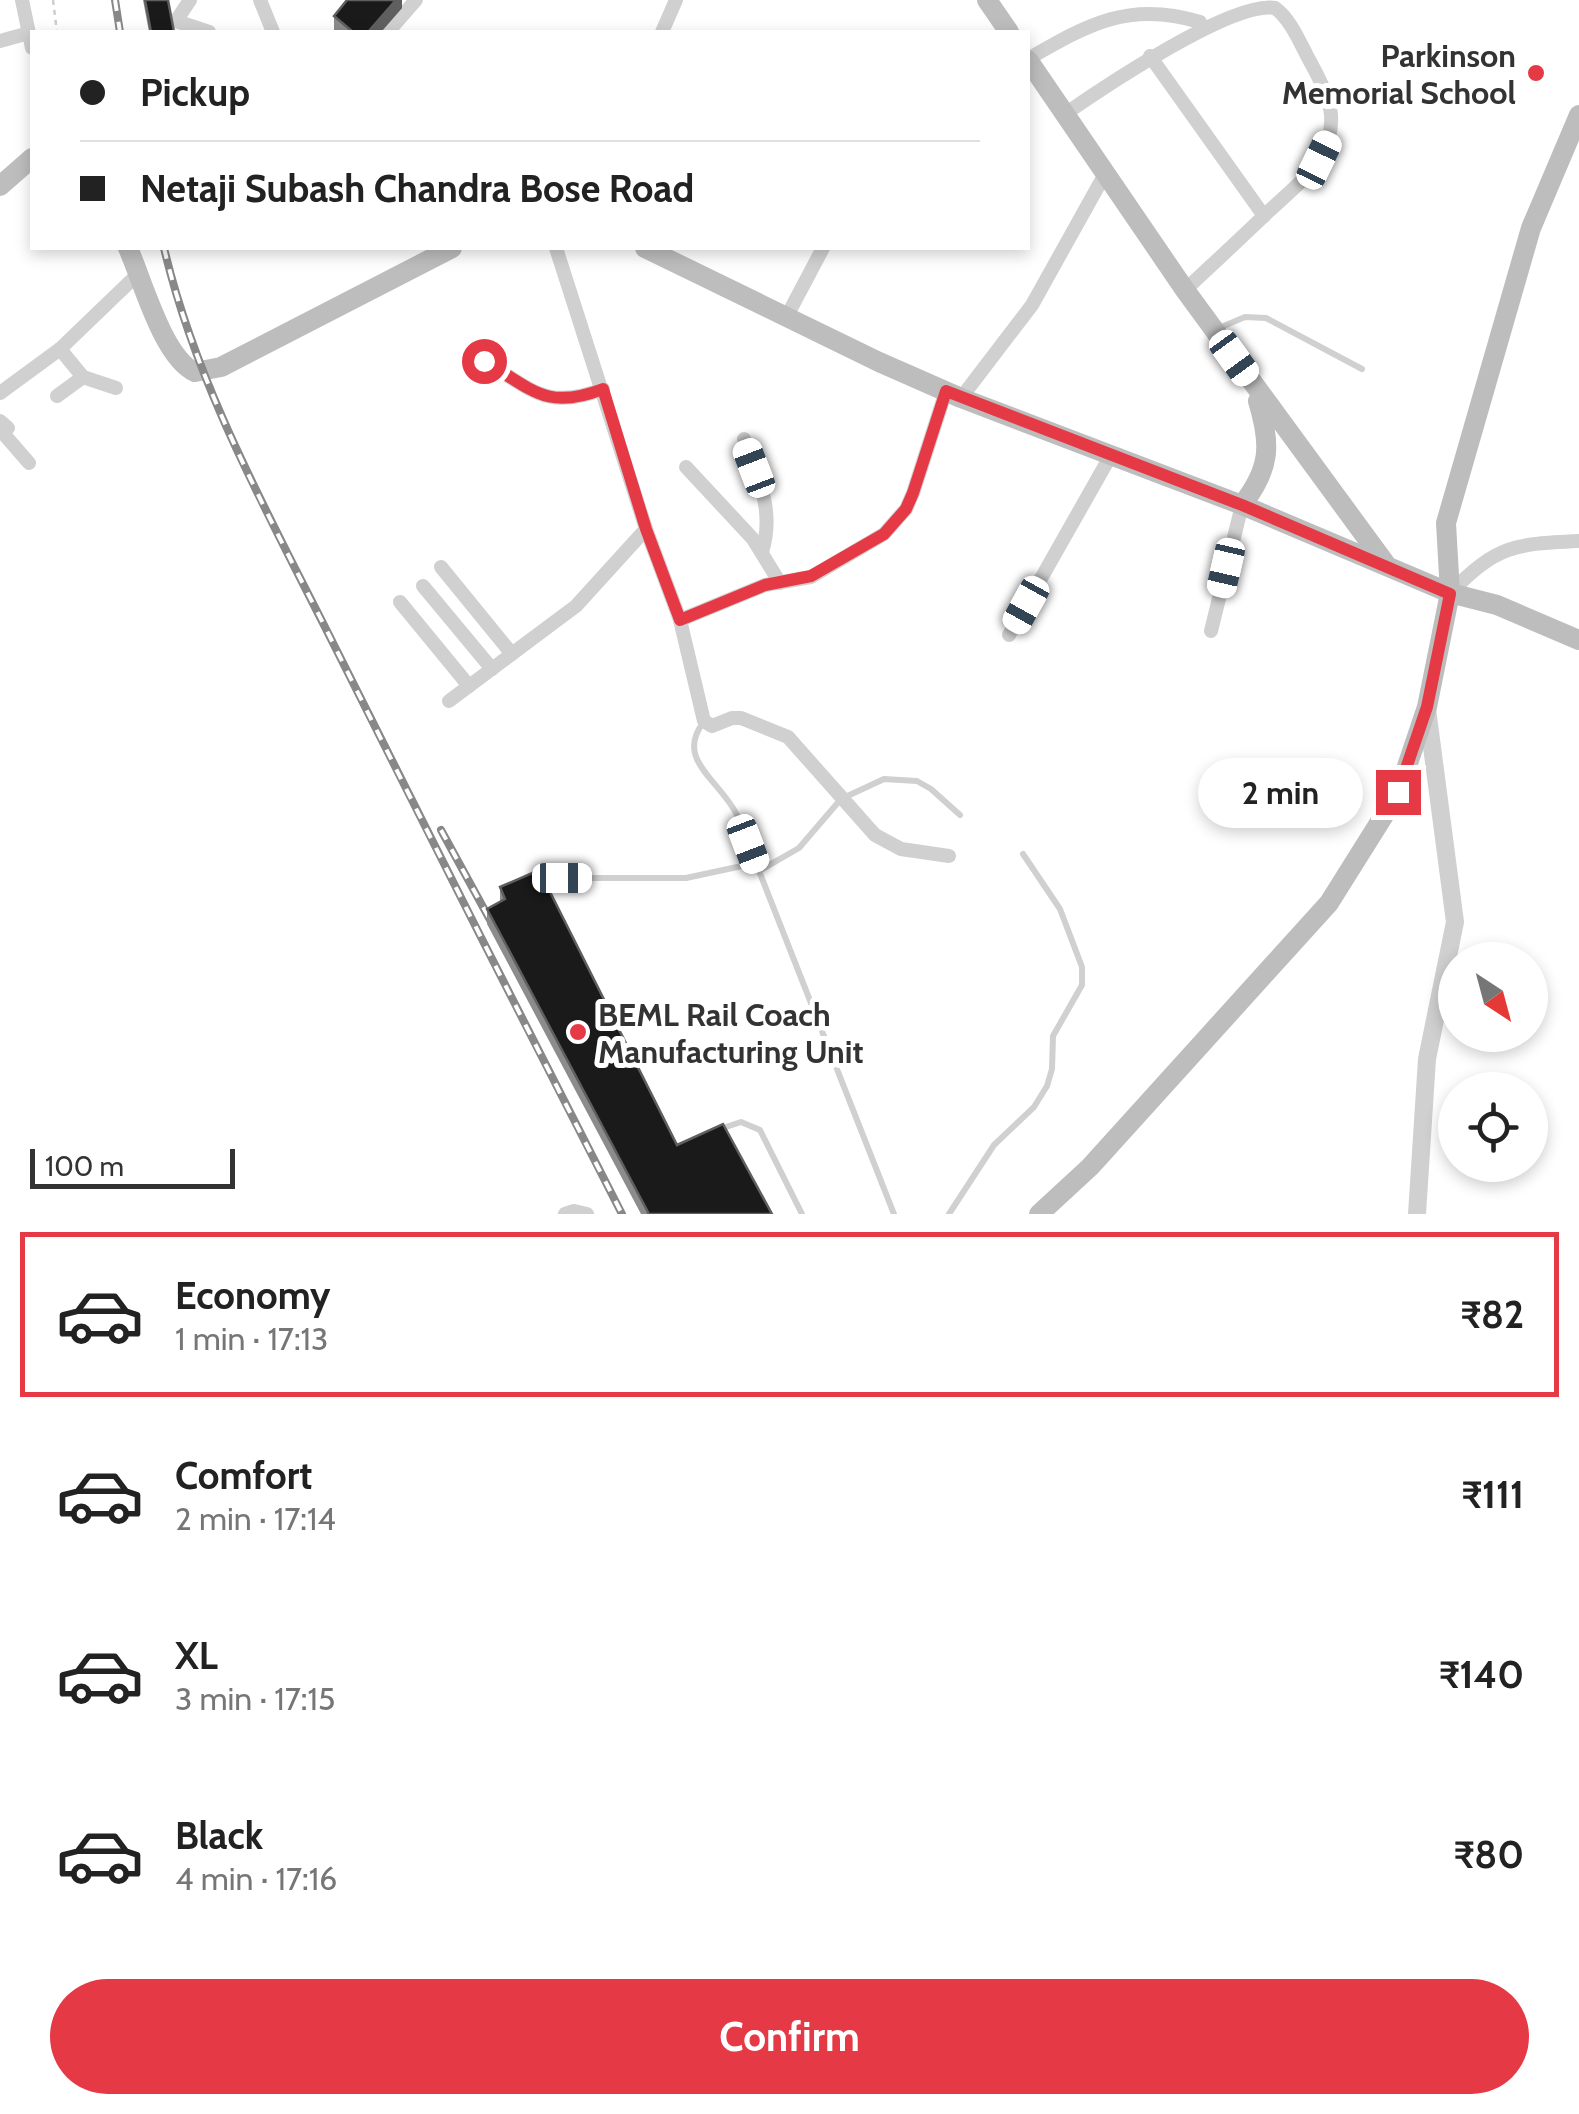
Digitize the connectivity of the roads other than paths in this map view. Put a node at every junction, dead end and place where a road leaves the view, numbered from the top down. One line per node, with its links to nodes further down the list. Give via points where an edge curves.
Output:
1 (22, 0): 13 (street)
2 (190, 0): 8 (street, via 176,21)
3 (260, 0): 9 (street)
4 (416, 0): 10 (street)
5 (676, 0): 11 (street)
6 (987, 0): 12 (main road)
7 (1200, 22): 16 (street); 17 (street, via 1161,12 1108,16); 24 (street, via 1242,5 1273,7 1327,91 1330,138 1319,160)
8 (203, 30)
9 (272, 30)
10 (390, 30)
11 (663, 30)
12 (1008, 30)
13 (30, 36)
14 (0, 41): 15 (street)
15 (30, 41)
16 (1150, 56): 19 (street); 24 (street)
17 (1030, 59)
18 (1030, 63): 19 (main road)
19 (1064, 114): 22 (main road)
20 (1579, 115): 57 (main road, via 1531,228 1446,523)
21 (30, 160): 23 (main road)
22 (1105, 174): 31 (main road); 42 (street, via 1032,305)
23 (0, 186)
24 (1264, 216): 31 (street)
25 (129, 250): 30 (main road)
26 (448, 250): 30 (main road, via 204,372 180,362)
27 (557, 250): 40 (street)
28 (649, 250): 32 (main road)
29 (822, 250): 32 (street)
30 (139, 273): 34 (street)
31 (1185, 290): 33 (main road)
32 (787, 316): 42 (main road)
33 (1214, 331): 36 (lane, via 1245,317 1266,318); 38 (main road)
34 (60, 349): 37 (street); 41 (street)
35 (484, 361): 40 (street, via 551,399)
36 (1362, 368)
37 (83, 376): 39 (street); 43 (street)
38 (1253, 384): 49 (main road, via 1269,437 1263,470); 53 (main road)
39 (116, 388)
40 (603, 389): 50 (street)
41 (0, 393)
42 (954, 394): 46 (main road); 55 (street, via 896,524 811,576)
43 (57, 396)
44 (0, 421): 47 (street, via 8,428 3,434)
45 (744, 440): 52 (street, via 768,508)
46 (1111, 455): 49 (main road); 62 (street)
47 (29, 462)
48 (686, 467): 52 (street)
49 (1242, 505): 53 (main road); 61 (street)
50 (646, 529): 60 (street); 65 (street, via 576,606)
51 (1579, 540): 57 (street, via 1522,544 1493,555)
52 (762, 552): 55 (street)
53 (1387, 565): 57 (main road)
54 (441, 567): 65 (street)
55 (780, 583): 60 (street)
56 (423, 586): 66 (street)
57 (1450, 594): 59 (main road); 64 (main road)
58 (400, 602): 67 (street)
59 (1497, 606): 63 (main road); 64 (main road, via 1462,608)
60 (680, 620): 70 (street)
61 (1212, 630)
62 (1009, 636)
63 (1579, 640)
64 (1438, 643): 69 (main road)
65 (512, 654): 66 (street)
66 (492, 670): 67 (street)
67 (469, 686): 68 (street)
68 (449, 700)
69 (1427, 707): 83 (main road, via 1398,792 1329,902 1090,1167); 84 (street, via 1455,922 1427,1059)
70 (704, 722): 71 (street, via 742,718 788,737); 75 (lane, via 692,738 692,753 733,806)
71 (842, 799): 72 (lane, via 902,778 931,788); 74 (street, via 887,844); 75 (lane, via 799,848)
72 (960, 815)
73 (1023, 854): 82 (lane, via 1060,909 1082,967 1082,985 1053,1036 1047,1086 994,1145)
74 (949, 856)
75 (757, 867): 76 (lane, via 686,878); 81 (lane)
76 (562, 878)
77 (702, 1136): 80 (lane, via 734,1123 760,1130)
78 (565, 1214): 79 (street)
79 (587, 1214)
80 (802, 1214)
81 (894, 1214)
82 (949, 1214)
83 (1039, 1214)
84 (1416, 1214)

